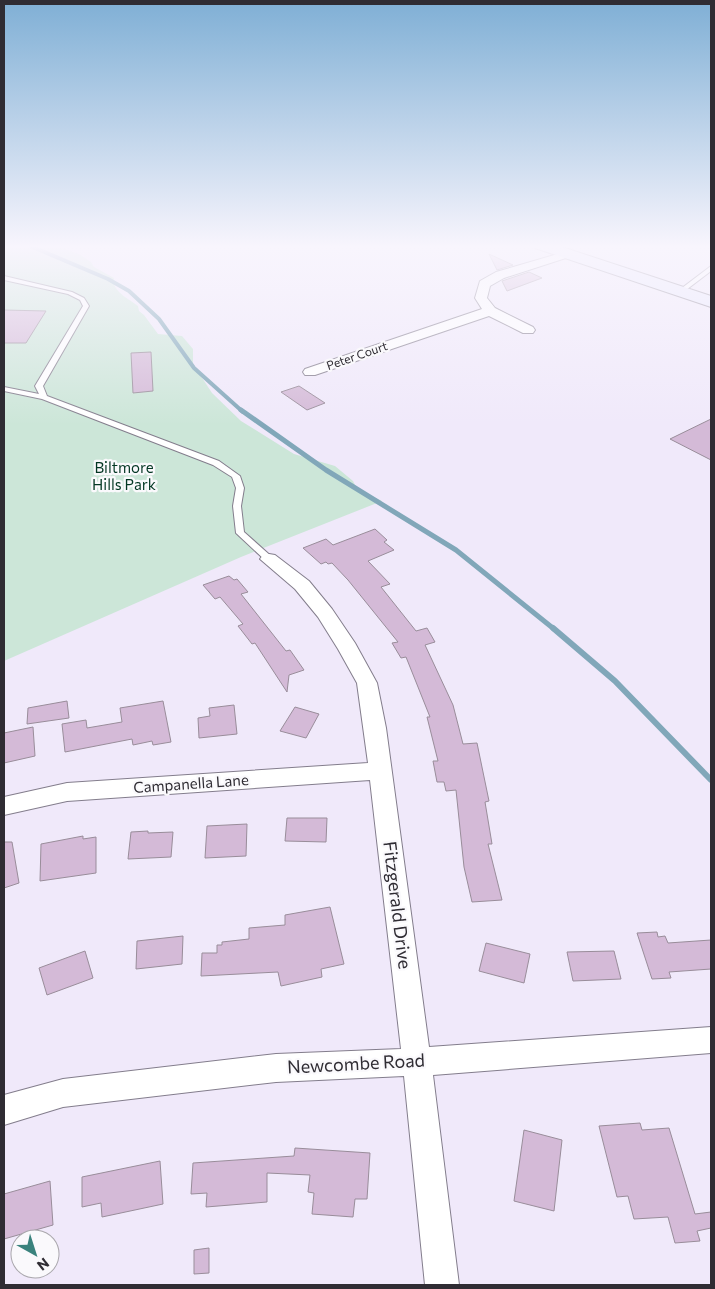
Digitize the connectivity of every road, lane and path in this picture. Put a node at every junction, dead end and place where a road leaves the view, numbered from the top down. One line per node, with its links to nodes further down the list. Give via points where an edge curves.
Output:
1 (86, 305): 7 (lane, via 39,386)
2 (486, 305): 3 (street)
3 (490, 311): 4 (street); 5 (street, Peter Court)
4 (528, 330)
5 (310, 372)
6 (4, 389): 7 (lane)
7 (44, 397): 8 (lane, via 216,463 236,476 240,488 237,506 240,533)
8 (269, 559): 9 (street, Fitzgerald Drive, via 302,585 324,612 367,683)
9 (380, 771): 10 (street, Campanella Lane, via 67,792); 12 (street, Fitzgerald Drive)
10 (4, 806)
11 (711, 1040): 12 (street, Newcombe Road)
12 (417, 1062): 13 (street, Newcombe Road, via 276,1068 114,1086 63,1093); 14 (street, Fitzgerald Drive)
13 (4, 1110)
14 (442, 1285)

